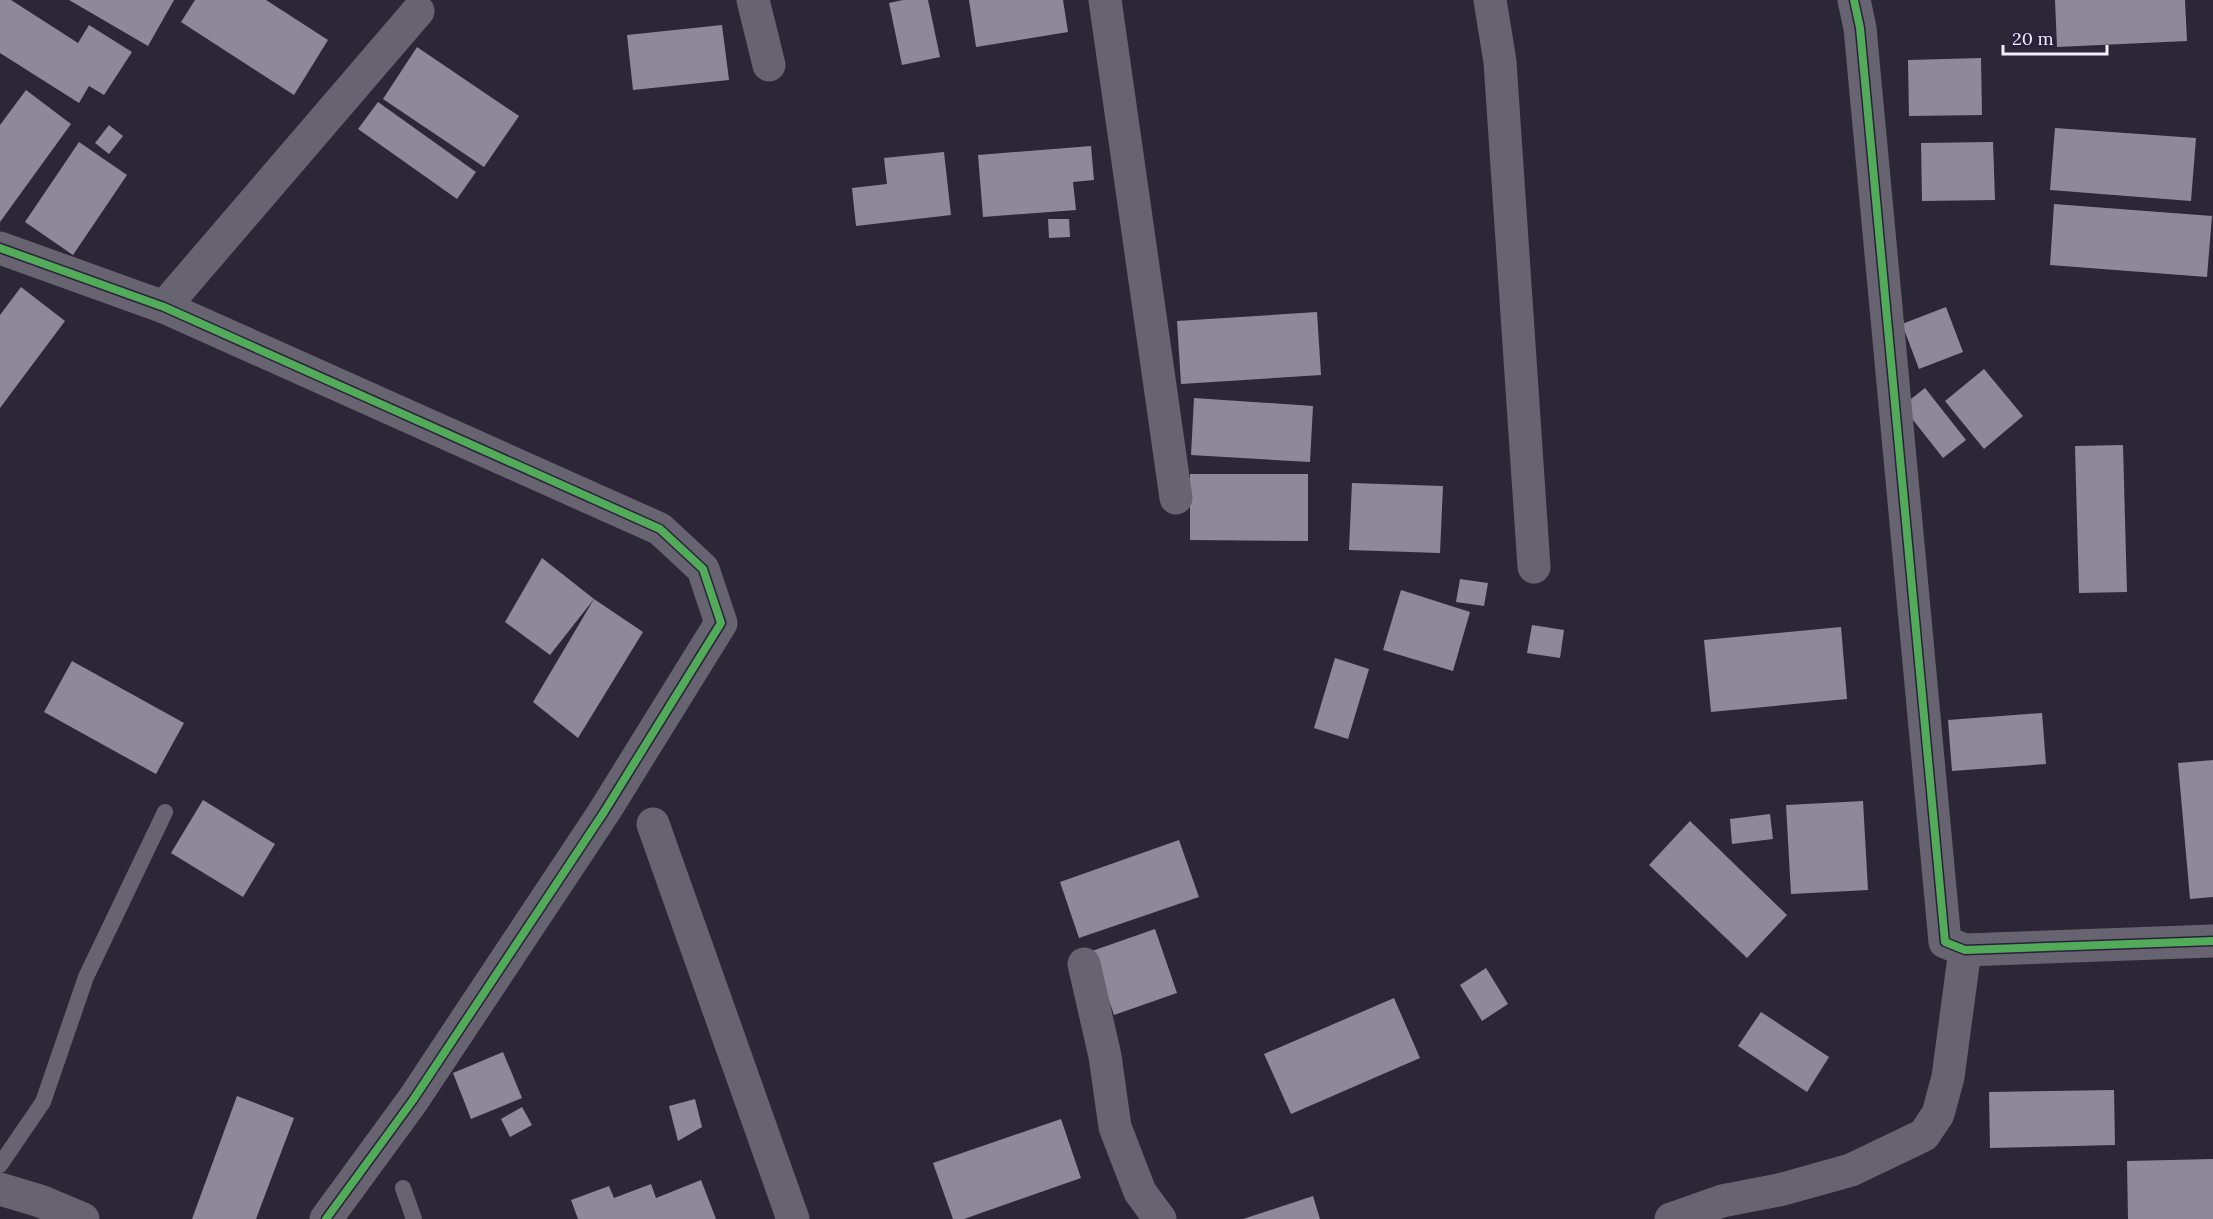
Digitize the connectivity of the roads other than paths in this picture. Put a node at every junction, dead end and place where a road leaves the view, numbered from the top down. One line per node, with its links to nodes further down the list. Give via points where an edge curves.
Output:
1 (753, 0): 6 (street)
2 (1105, 0): 9 (street)
3 (1491, 0): 10 (street, via 1500,62)
4 (1854, 0): 14 (street, via 1860,28 1945,942)
5 (418, 11): 8 (street)
6 (769, 65)
7 (0, 248): 8 (street)
8 (164, 307): 20 (street, via 660,529 703,568 721,623 604,812 426,1080)
9 (1176, 498)
10 (1534, 567)
11 (165, 812): 16 (lane, via 86,977 43,1102)
12 (652, 824): 22 (street)
13 (2213, 941): 14 (street)
14 (1965, 951): 24 (street, via 1947,1077 1938,1114 1924,1135 1851,1170 1722,1201)
15 (1084, 964): 23 (street, via 1105,1056 1115,1127 1140,1192)
16 (0, 1165)
17 (403, 1188): 21 (lane)
18 (0, 1189): 19 (street)
19 (83, 1219)
20 (326, 1219)
21 (414, 1219)
22 (793, 1219)
23 (1160, 1219)
24 (1671, 1219)

